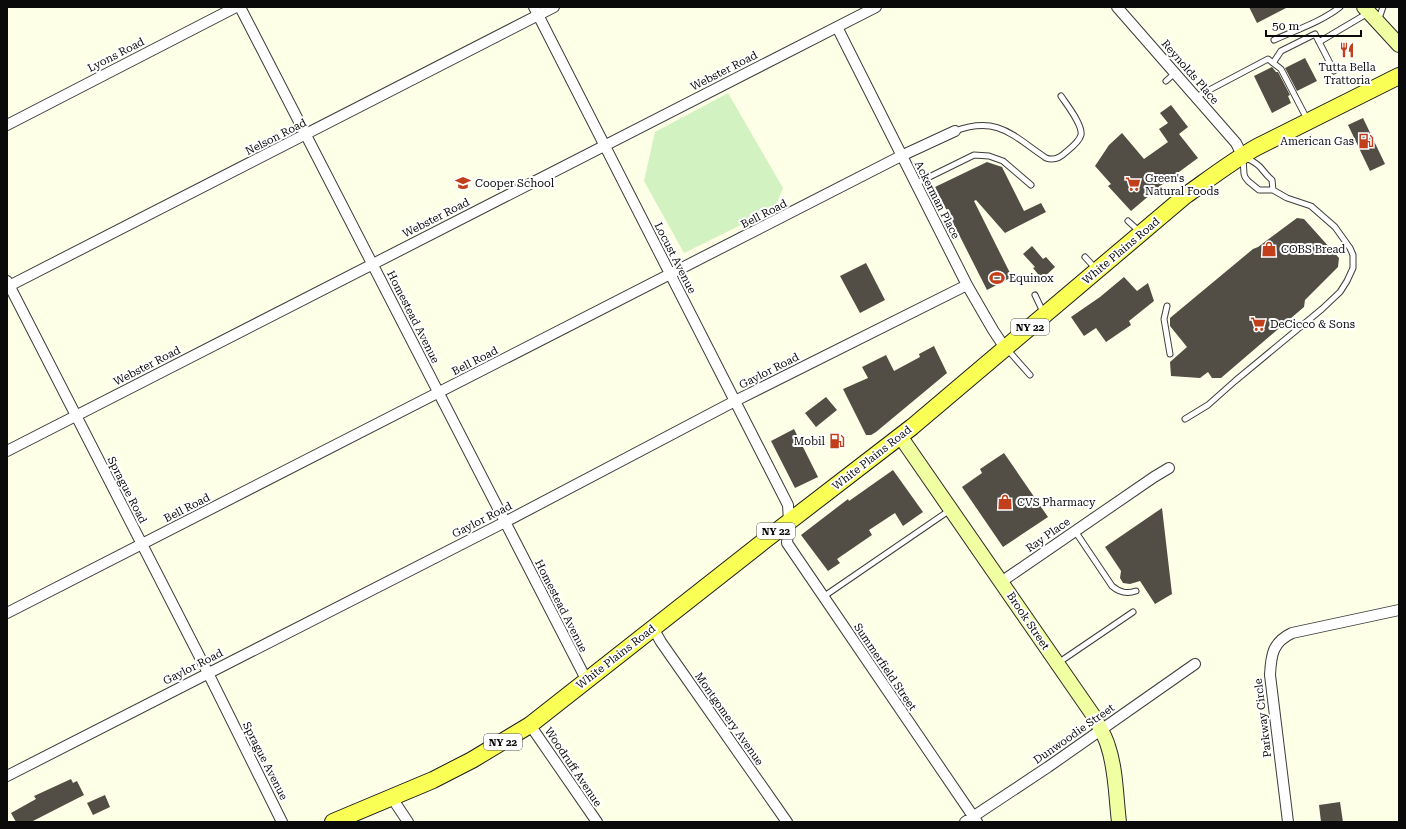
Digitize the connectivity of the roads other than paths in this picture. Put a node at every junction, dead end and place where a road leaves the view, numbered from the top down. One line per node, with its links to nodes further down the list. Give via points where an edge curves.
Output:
1 (236, 7): 22 (street, Lyons Road)
2 (240, 7): 24 (street, Homestead Avenue)
3 (554, 7): 8 (street, Nelson Road)
4 (876, 7): 10 (street, Webster Road)
5 (1117, 7): 16 (street, Reynolds Place)
6 (1340, 7): 11 (lane)
7 (1383, 7): 9 (lane)
8 (536, 11): 24 (street, Nelson Road); 25 (street, Locust Avenue)
9 (1370, 14): 12 (lane); 13 (street)
10 (837, 27): 25 (street, Webster Road); 27 (street, Ackerman Place)
11 (1274, 40)
12 (1319, 42): 14 (lane, via 1315,34 1281,51); 15 (lane)
13 (1399, 45)
14 (1273, 63): 20 (lane, via 1268,59); 21 (lane, via 1281,69)
15 (1334, 71)
16 (1175, 73): 18 (lane); 20 (street, Reynolds Place)
17 (1399, 76): 21 (main road, White Plains Road / NY 22)
18 (1166, 81)
19 (1061, 96): 23 (lane, via 1079,124 1081,134 1065,153 1056,159 1046,158 992,125 967,126)
20 (1196, 96): 26 (street, Reynolds Place, via 1236,143)
21 (1309, 122): 26 (main road, White Plains Road / NY 22)
22 (7, 125)
23 (955, 131): 27 (street, Bell Road)
24 (306, 135): 34 (street, Homestead Avenue); 37 (street, Nelson Road)
25 (605, 146): 34 (street, Webster Road); 36 (street, Locust Avenue)
26 (1242, 155): 30 (lane, Reynolds Place, via 1262,168 1265,175 1272,180); 30 (lane, Reynolds Place, via 1244,174 1248,181 1259,190); 32 (main road, White Plains Road / NY 22, via 1185,196)
27 (901, 156): 28 (street, Ackerman Place); 36 (street, Bell Road)
28 (915, 184): 29 (lane, via 974,155 989,156 1003,161); 38 (street, Ackerman Place)
29 (1031, 185)
30 (1273, 190): 48 (lane, Reynolds Place, via 1311,206 1335,227 1350,248 1353,268 1340,292 1322,309 1208,405)
31 (1128, 221): 32 (lane)
32 (1142, 233): 35 (main road, White Plains Road / NY 22)
33 (1085, 257): 35 (lane)
34 (372, 264): 45 (street, Homestead Avenue); 47 (street, Webster Road)
35 (1098, 271): 41 (main road, White Plains Road / NY 22)
36 (670, 275): 45 (street, Bell Road); 46 (street, Locust Avenue)
37 (8, 285): 47 (street, Sprague Road)
38 (967, 285): 42 (street, Ackerman Place); 46 (street, Gaylor Road)
39 (1035, 295): 41 (lane)
40 (1167, 306): 43 (lane, via 1164,319)
41 (1045, 314): 42 (main road, White Plains Road / NY 22)
42 (1005, 348): 44 (lane, Ackerman Place); 49 (main road, White Plains Road / NY 22)
43 (1170, 354)
44 (1030, 375)
45 (439, 393): 54 (street, Homestead Avenue); 56 (street, Bell Road)
46 (735, 401): 53 (street, Locust Avenue, via 788,505); 54 (street, Gaylor Road)
47 (76, 416): 50 (street, Webster Road); 56 (street, Sprague Road)
48 (1185, 419)
49 (900, 436): 52 (street, Brook Street); 53 (main road, White Plains Road / NY 22)
50 (7, 451)
51 (1169, 468): 55 (street, Ray Place)
52 (950, 510): 57 (street, Brook Street); 59 (lane)
53 (789, 521): 59 (street, Summerfield Street, via 787,543); 63 (main road, White Plains Road / NY 22)
54 (505, 522): 66 (street, Gaylor Road); 67 (street, Homestead Avenue)
55 (1075, 531): 57 (street, Ray Place); 58 (lane, via 1117,591)
56 (142, 545): 62 (street, Bell Road); 66 (street, Sprague Road)
57 (1001, 582): 64 (street, Brook Street)
58 (1136, 591)
59 (823, 597): 73 (street, Summerfield Street)
60 (1399, 610): 80 (street, Parkway Circle, via 1292,633 1283,637 1274,649 1270,674)
61 (1133, 612): 64 (lane)
62 (7, 614)
63 (653, 628): 67 (main road, White Plains Road / NY 22); 78 (street, Montgomery Avenue)
64 (1057, 664): 70 (street, Brook Street)
65 (1195, 664): 70 (street, Dunwoodie Street)
66 (208, 673): 68 (street, Sprague Road); 71 (street, Gaylor Road)
67 (586, 681): 69 (main road, White Plains Road / NY 22)
68 (226, 711): 74 (street, Sprague Avenue)
69 (530, 724): 72 (main road, White Plains Road / NY 22, via 472,760); 77 (street, Woodruff Avenue)
70 (1101, 730): 73 (street, Dunwoodie Street); 79 (street, Brook Street, via 1111,757)
71 (7, 776)
72 (392, 798): 75 (main road, White Plains Road / NY 22); 76 (street)
73 (972, 820)
74 (282, 822)
75 (332, 822)
76 (408, 822)
77 (597, 822)
78 (787, 822)
79 (1120, 822)
80 (1288, 822)

